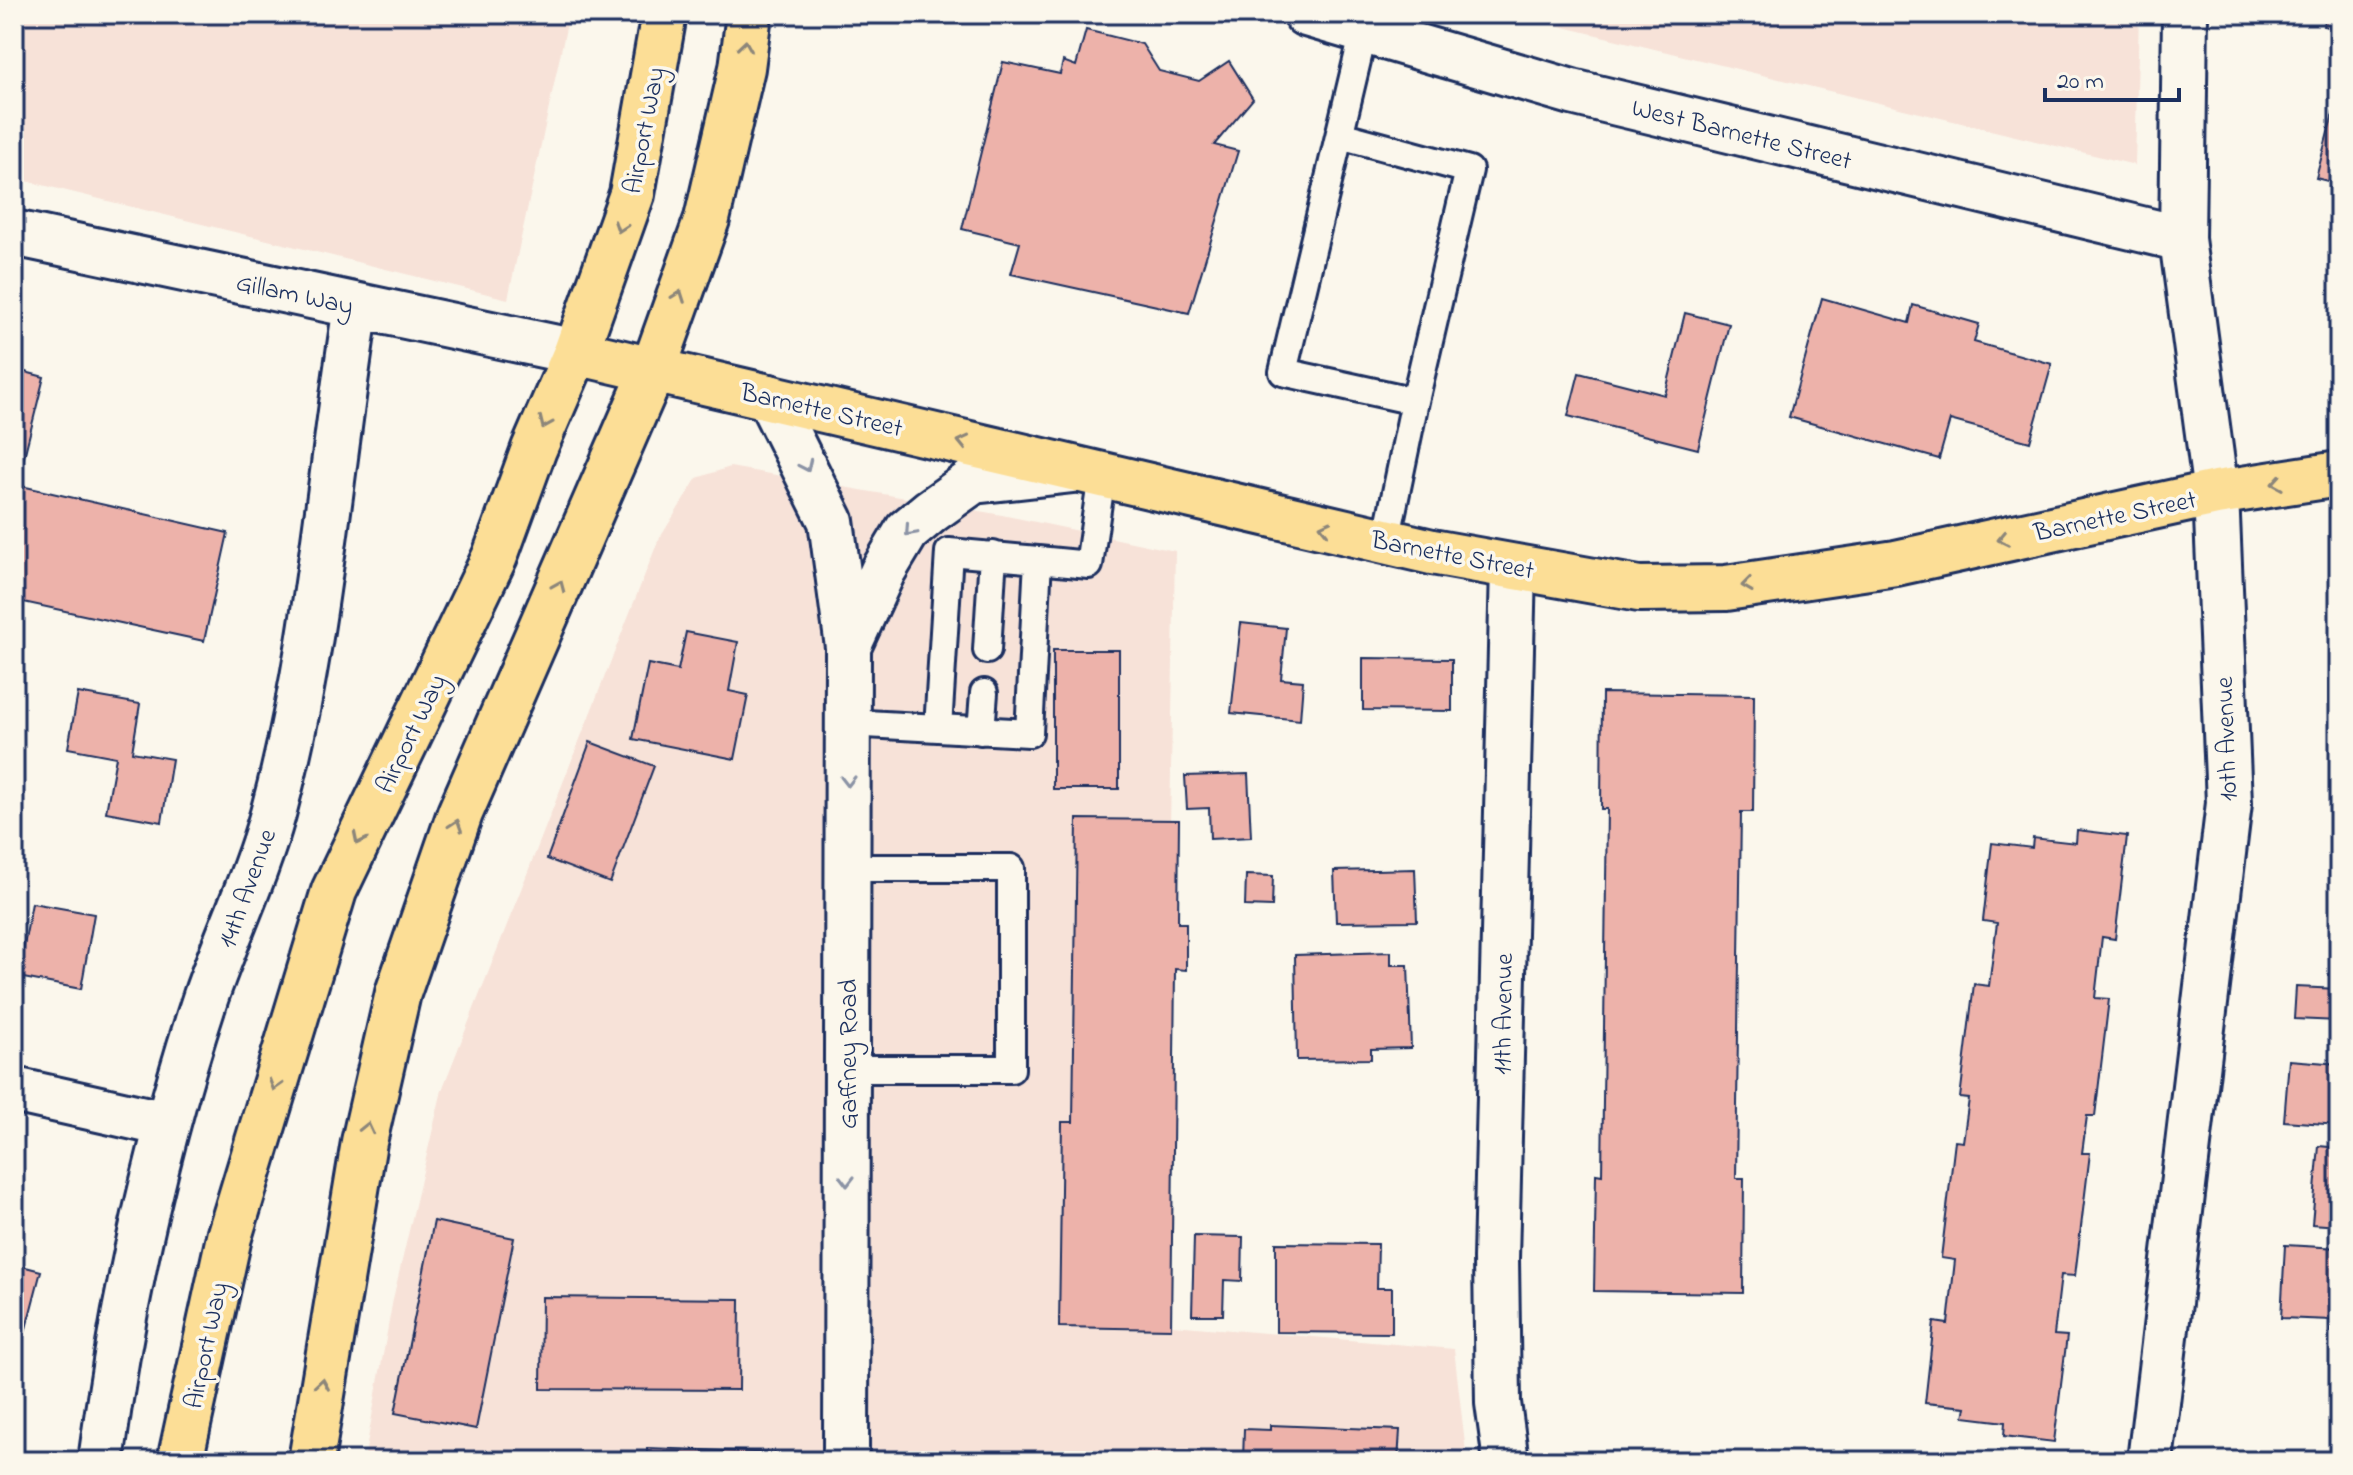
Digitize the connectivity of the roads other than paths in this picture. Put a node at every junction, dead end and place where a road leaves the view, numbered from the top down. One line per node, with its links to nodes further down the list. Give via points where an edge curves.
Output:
1 (664, 14): 10 (main road, Airport Way, one-way to 10, via 632,194)
2 (749, 14): 11 (main road, one-way to 2, via 707,219)
3 (1306, 14): 5 (street, West Barnette Street)
4 (2185, 14): 8 (street, 10th Avenue)
5 (1364, 31): 6 (lane); 8 (street, West Barnette Street, via 1572,92)
6 (1340, 135): 13 (lane, via 1469,170); 13 (lane, via 1283,372)
7 (14, 233): 9 (street, Gillam Way)
8 (2182, 239): 16 (street, 10th Avenue)
9 (356, 307): 10 (street, Gillam Way); 30 (street, 14th Avenue, via 303,693 272,818)
10 (576, 352): 11 (main road, Barnette Street); 32 (main road, Airport Way, one-way to 32, via 495,556 334,891 229,1237)
11 (653, 370): 12 (main road, Barnette Street); 33 (main road, one-way to 11, via 364,1142 398,993 460,813)
12 (769, 397): 14 (main road, Barnette Street, one-way to 12); 21 (street, Gaffney Road, one-way to 21, via 831,521)
13 (1415, 401): 17 (lane)
14 (1092, 472): 17 (main road, Barnette Street, one-way to 14); 19 (lane, via 1089,565); 21 (street, Gaffney Road, one-way to 21, via 973,481 931,511 907,531)
15 (2339, 474): 16 (main road, Barnette Street, one-way to 16)
16 (2216, 493): 20 (main road, Barnette Street, one-way to 20, via 1896,563 1726,588 1639,589); 36 (street, 10th Avenue, via 2229,803)
17 (1386, 541): 20 (main road, Barnette Street)
18 (993, 555): 19 (lane); 22 (lane); 25 (lane, via 949,552)
19 (1038, 560): 26 (lane, via 1029,733)
20 (1513, 567): 35 (street, 11th Avenue, via 1496,1259 1498,1403)
21 (848, 647): 24 (street, Gaffney Road)
22 (987, 650)
23 (984, 693): 26 (lane)
24 (848, 723): 25 (lane); 27 (street, Gaffney Road, one-way to 27)
25 (938, 728): 26 (lane)
26 (981, 731)
27 (847, 868): 28 (street, Gaffney Road); 28 (lane, via 1011,868 1011,1069)
28 (847, 1069): 34 (street, Gaffney Road, one-way to 34)
29 (14, 1090): 30 (street)
30 (166, 1124): 31 (street, 14th Avenue, via 116,1350)
31 (101, 1461)
32 (180, 1461)
33 (311, 1461)
34 (846, 1461)
35 (1506, 1461)
36 (2150, 1461)

